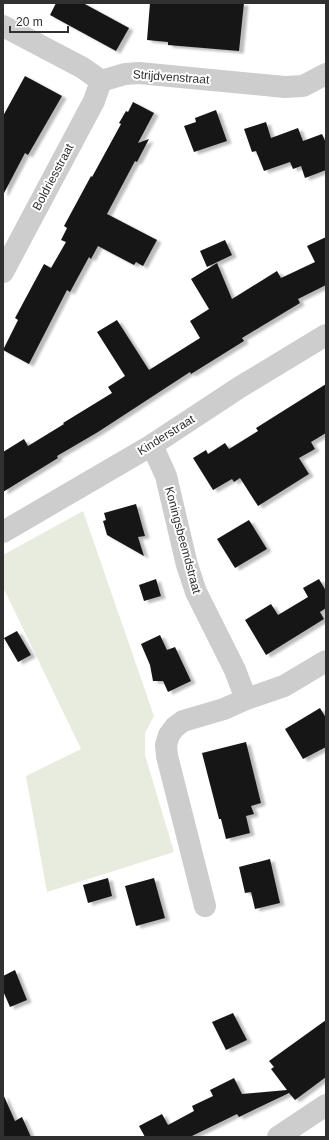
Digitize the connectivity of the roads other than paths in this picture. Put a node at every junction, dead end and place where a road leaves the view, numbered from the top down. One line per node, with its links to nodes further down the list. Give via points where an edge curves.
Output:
1 (3, 26): 3 (street, via 83,68)
2 (326, 74): 3 (street, Strijdvenstraat, via 302,86 285,87 139,73)
3 (101, 81): 4 (street, Boldriesstraat, via 94,101)
4 (3, 272)
5 (326, 335): 6 (street, Kinderstraat)
6 (152, 444): 7 (street, Kinderstraat); 9 (street, Koningsbeemdstraat, via 166,476 196,592)
7 (3, 532)
8 (326, 661): 9 (street, via 284,686)
9 (246, 699): 10 (street, via 183,721 169,735 166,744)
10 (205, 906)
11 (326, 1105): 12 (street)
12 (278, 1137)

